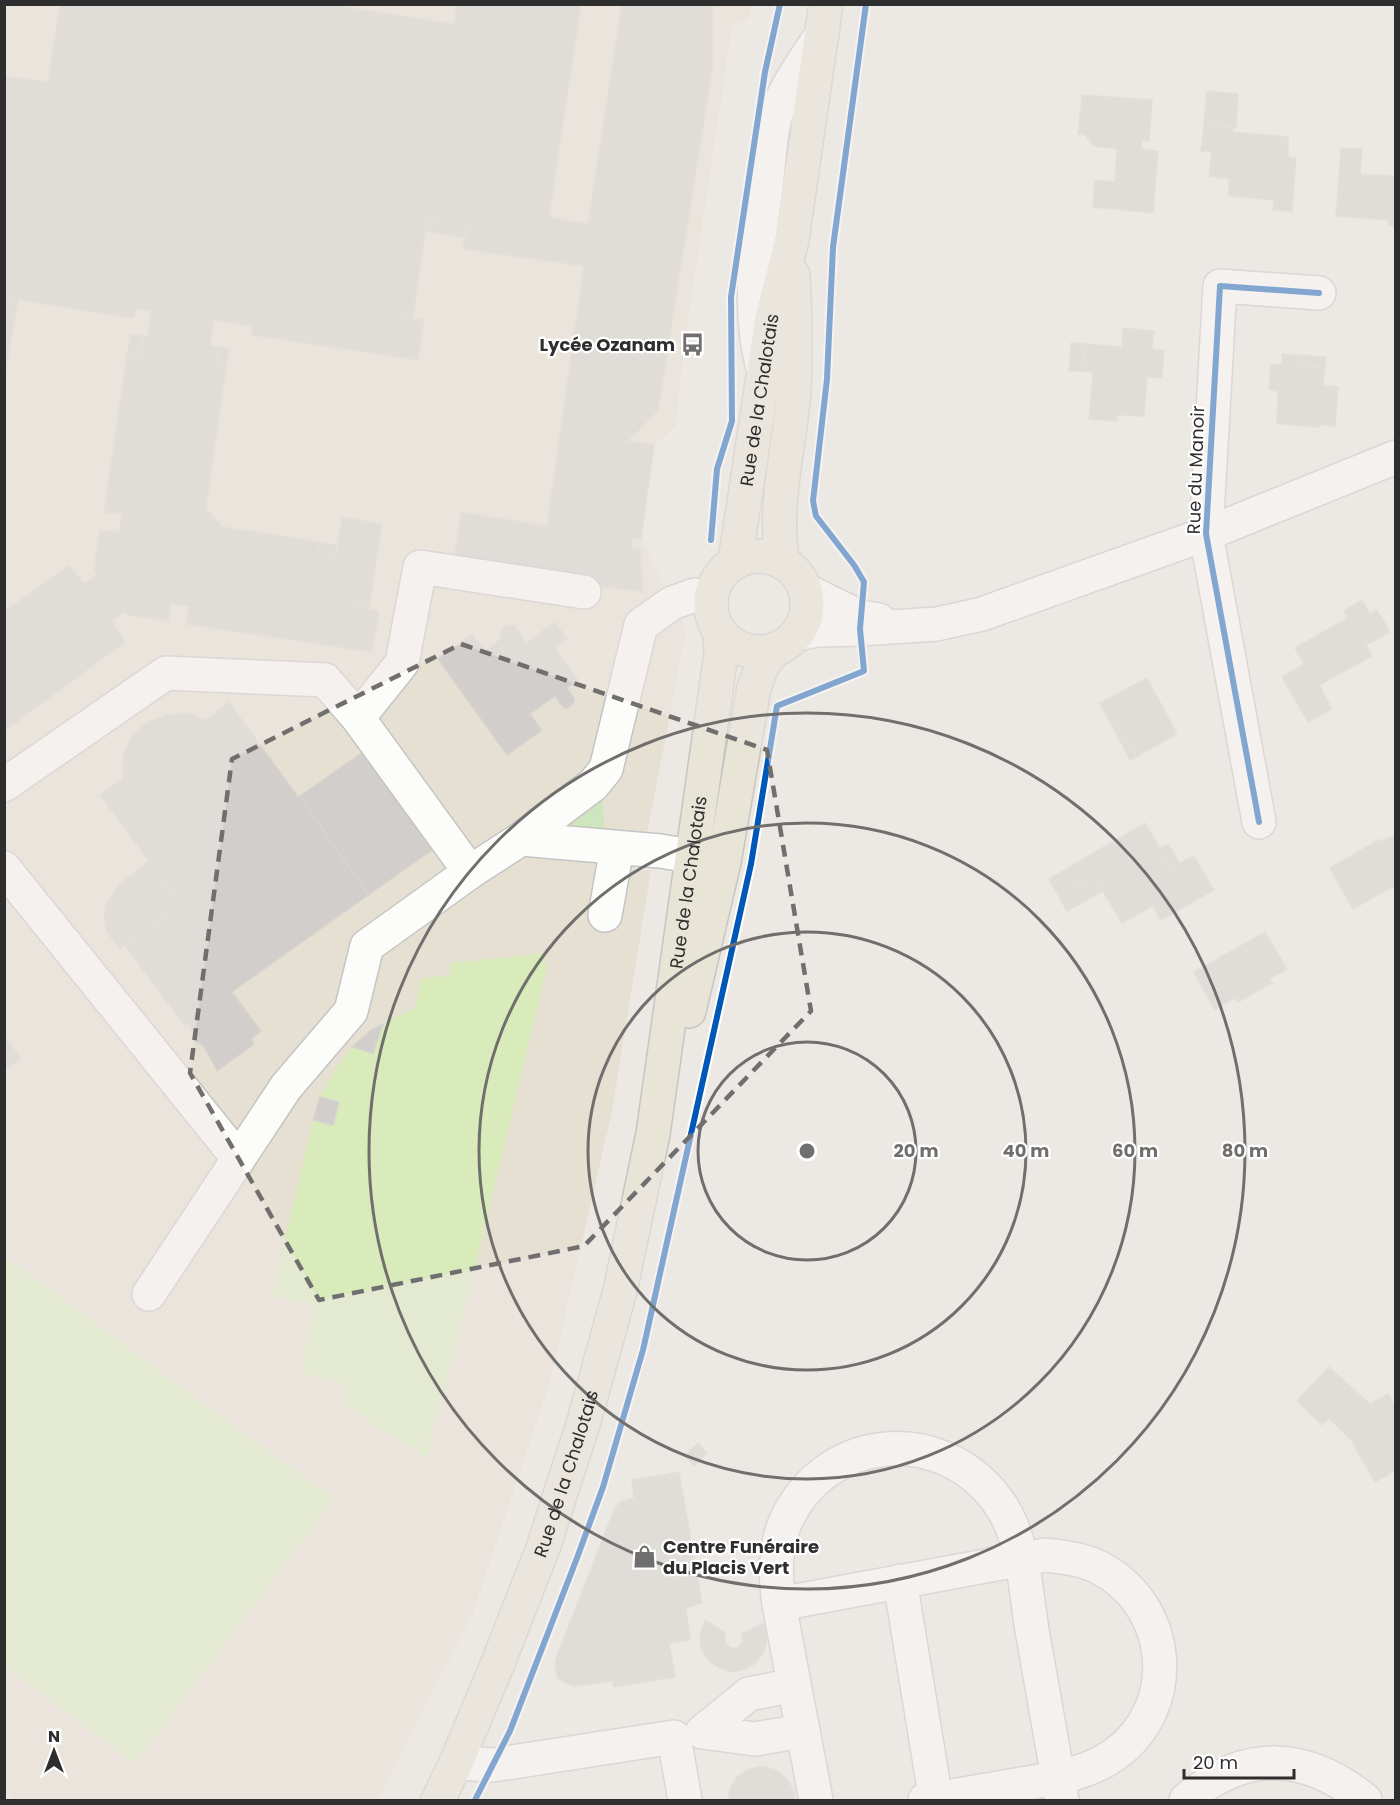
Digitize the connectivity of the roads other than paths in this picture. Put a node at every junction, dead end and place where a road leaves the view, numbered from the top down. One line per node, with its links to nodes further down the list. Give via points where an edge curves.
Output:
1 (824, 19): 2 (main road, Rue de la Chalotais); 4 (street, via 775,119 753,276 757,345)
2 (792, 240): 4 (main road, Rue de la Chalotais, via 772,318); 8 (main road, Rue de la Chalotais, via 794,390 779,519)
3 (1319, 293): 6 (street, Rue du Manoir, via 1220,286)
4 (764, 371): 7 (main road, Rue de la Chalotais)
5 (1395, 457): 6 (street, Rue du Manoir)
6 (1206, 534): 12 (street, Rue du Manoir, via 982,614 937,624); 17 (street, Rue du Manoir)
7 (735, 562): 8 (main road, via 751,556); 11 (main road, via 718,579)
8 (783, 563): 9 (main road, via 797,575)
9 (805, 590): 12 (street, Rue du Manoir, via 860,617); 14 (main road, via 805,620)
10 (584, 592): 15 (street, via 420,567 402,663)
11 (711, 601): 13 (main road, via 712,618); 18 (street, via 695,595 672,603 641,625 606,769 593,785)
12 (904, 626): 14 (street, Rue du Manoir, via 817,630)
13 (720, 633): 14 (main road, via 744,650 759,652); 20 (main road, Rue de la Chalotais, via 721,654)
14 (785, 642): 24 (main road, Rue de la Chalotais, via 762,666 754,688 724,862 688,1012)
15 (358, 718): 16 (street, via 325,681 166,673); 22 (street)
16 (4, 785)
17 (1259, 822)
18 (521, 839): 19 (street); 22 (street)
19 (605, 847): 20 (street); 23 (street)
20 (691, 856): 24 (main road, Rue de la Chalotais)
21 (4, 868): 25 (street)
22 (470, 872): 25 (street, via 367,946 351,1011 286,1087)
23 (597, 914)
24 (653, 1134): 33 (main road, Rue de la Chalotais, via 620,1291 584,1422 543,1548)
25 (238, 1158): 26 (street)
26 (148, 1294)
27 (1020, 1560): 28 (street); 29 (street, via 999,1501 961,1466 904,1448 868,1451 834,1465 795,1506 777,1555); 34 (street); 34 (street, via 1045,1555 1098,1566 1134,1593 1146,1611 1159,1649 1157,1693 1136,1735 1114,1755)
28 (900, 1581): 29 (street); 38 (street)
29 (779, 1604): 30 (street)
30 (794, 1685): 31 (street); 32 (street, via 749,1694)
31 (803, 1731): 32 (street, via 755,1739); 37 (street)
32 (688, 1735): 33 (street, via 493,1765); 36 (street)
33 (456, 1763): 35 (main road, Rue de la Chalotais)
34 (1060, 1789): 38 (street)
35 (438, 1800)
36 (685, 1800)
37 (816, 1800)
38 (932, 1800)
39 (1186, 1800): 40 (street, via 1203,1785 1227,1773 1251,1765 1279,1763 1303,1766 1330,1776)
40 (1365, 1800)

